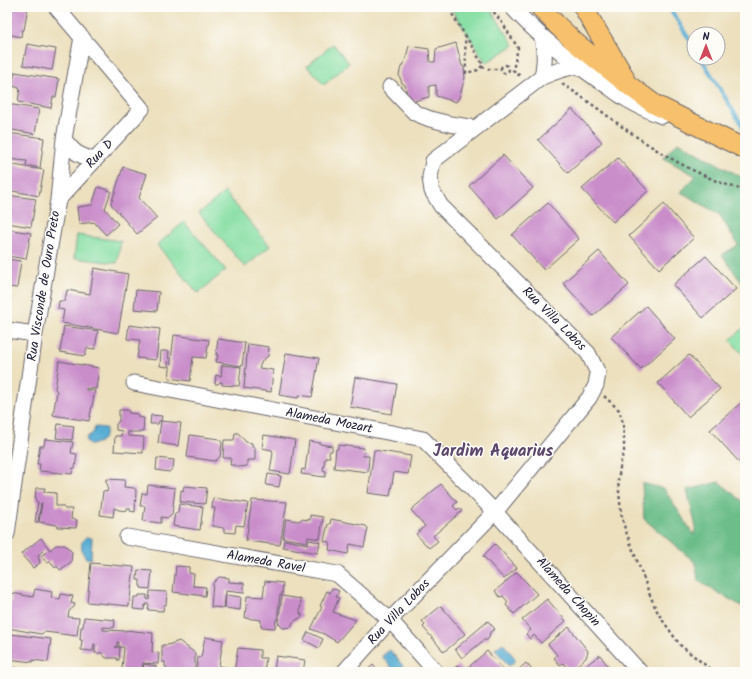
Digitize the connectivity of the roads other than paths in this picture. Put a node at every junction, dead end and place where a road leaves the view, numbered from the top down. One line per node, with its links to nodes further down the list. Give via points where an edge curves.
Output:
1 (56, 7): 5 (street)
2 (512, 7): 6 (street)
3 (540, 7): 10 (main road, via 576,43)
4 (583, 7): 10 (main road)
5 (82, 38): 13 (street, Rua Visconde de Ouro Preto); 15 (street, Rua D, via 142,109)
6 (542, 38): 7 (street); 8 (street, via 545,64)
7 (579, 66): 8 (street, Rua Villa Lobos, via 557,70); 11 (street, via 642,107 676,121)
8 (537, 82): 12 (street, Rua Villa Lobos)
9 (390, 87): 12 (street, via 415,113 450,124)
10 (631, 87): 11 (main road, via 654,104)
11 (697, 125): 14 (main road)
12 (476, 128): 20 (street, Rua Villa Lobos, via 433,161 430,177 432,191 441,206 588,353 598,373 595,388 589,398)
13 (64, 139): 15 (street, via 71,149); 16 (street, Rua Visconde de Ouro Preto)
14 (745, 149)
15 (94, 160): 16 (street, Rua D)
16 (58, 200): 18 (street, Rua Visconde de Ouro Preto)
17 (7, 330): 18 (street)
18 (35, 334): 21 (street, Rua Visconde de Ouro Preto)
19 (134, 383): 20 (street, Alameda Mozart, via 423,439)
20 (495, 512): 23 (street, Rua Villa Lobos); 26 (street, Alameda Chopin)
21 (7, 534)
22 (127, 537): 23 (street, Alameda Ravel, via 337,574)
23 (390, 620): 24 (street, Rua Villa Lobos); 25 (street, Alameda Ravel)
24 (344, 672)
25 (436, 672)
26 (640, 672)

